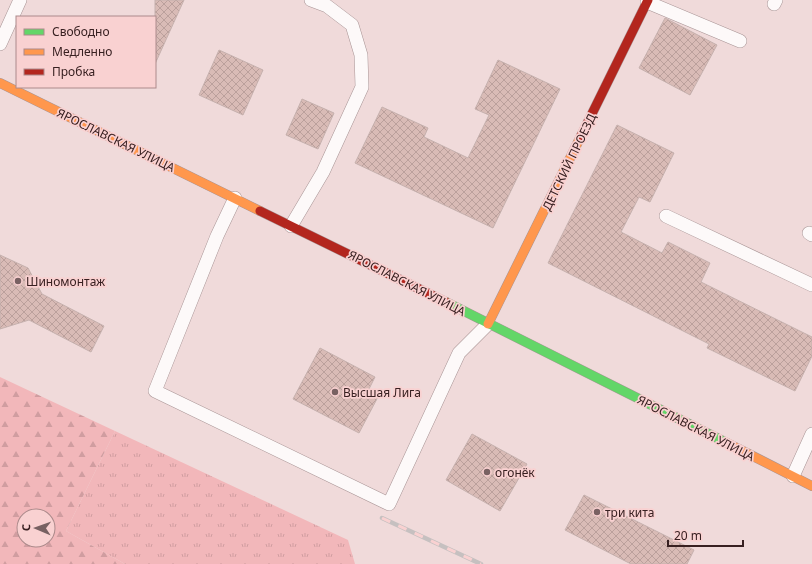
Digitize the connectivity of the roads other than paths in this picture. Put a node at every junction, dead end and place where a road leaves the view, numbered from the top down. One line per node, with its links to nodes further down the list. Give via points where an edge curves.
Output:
1 (20, 0): 5 (lane)
2 (311, 0): 9 (lane, via 327,6 352,25 361,55 362,87 323,172)
3 (648, 1): 4 (lane); 11 (main road, ДЕТСКИЙ ПРОЕЗД)
4 (740, 41)
5 (0, 44)
6 (0, 83): 7 (main road, ЯРОСЛАВСКАЯ УЛИЦА)
7 (235, 198): 9 (main road, ЯРОСЛАВСКАЯ УЛИЦА); 11 (lane, via 217,236 155,391 389,504 459,353)
8 (666, 216): 10 (lane)
9 (291, 226): 11 (main road, ЯРОСЛАВСКАЯ УЛИЦА)
10 (812, 285)
11 (488, 324): 13 (main road, ЯРОСЛАВСКАЯ УЛИЦА)
12 (812, 434): 13 (lane)
13 (794, 476): 14 (main road, ЯРОСЛАВСКАЯ УЛИЦА)
14 (812, 486)

